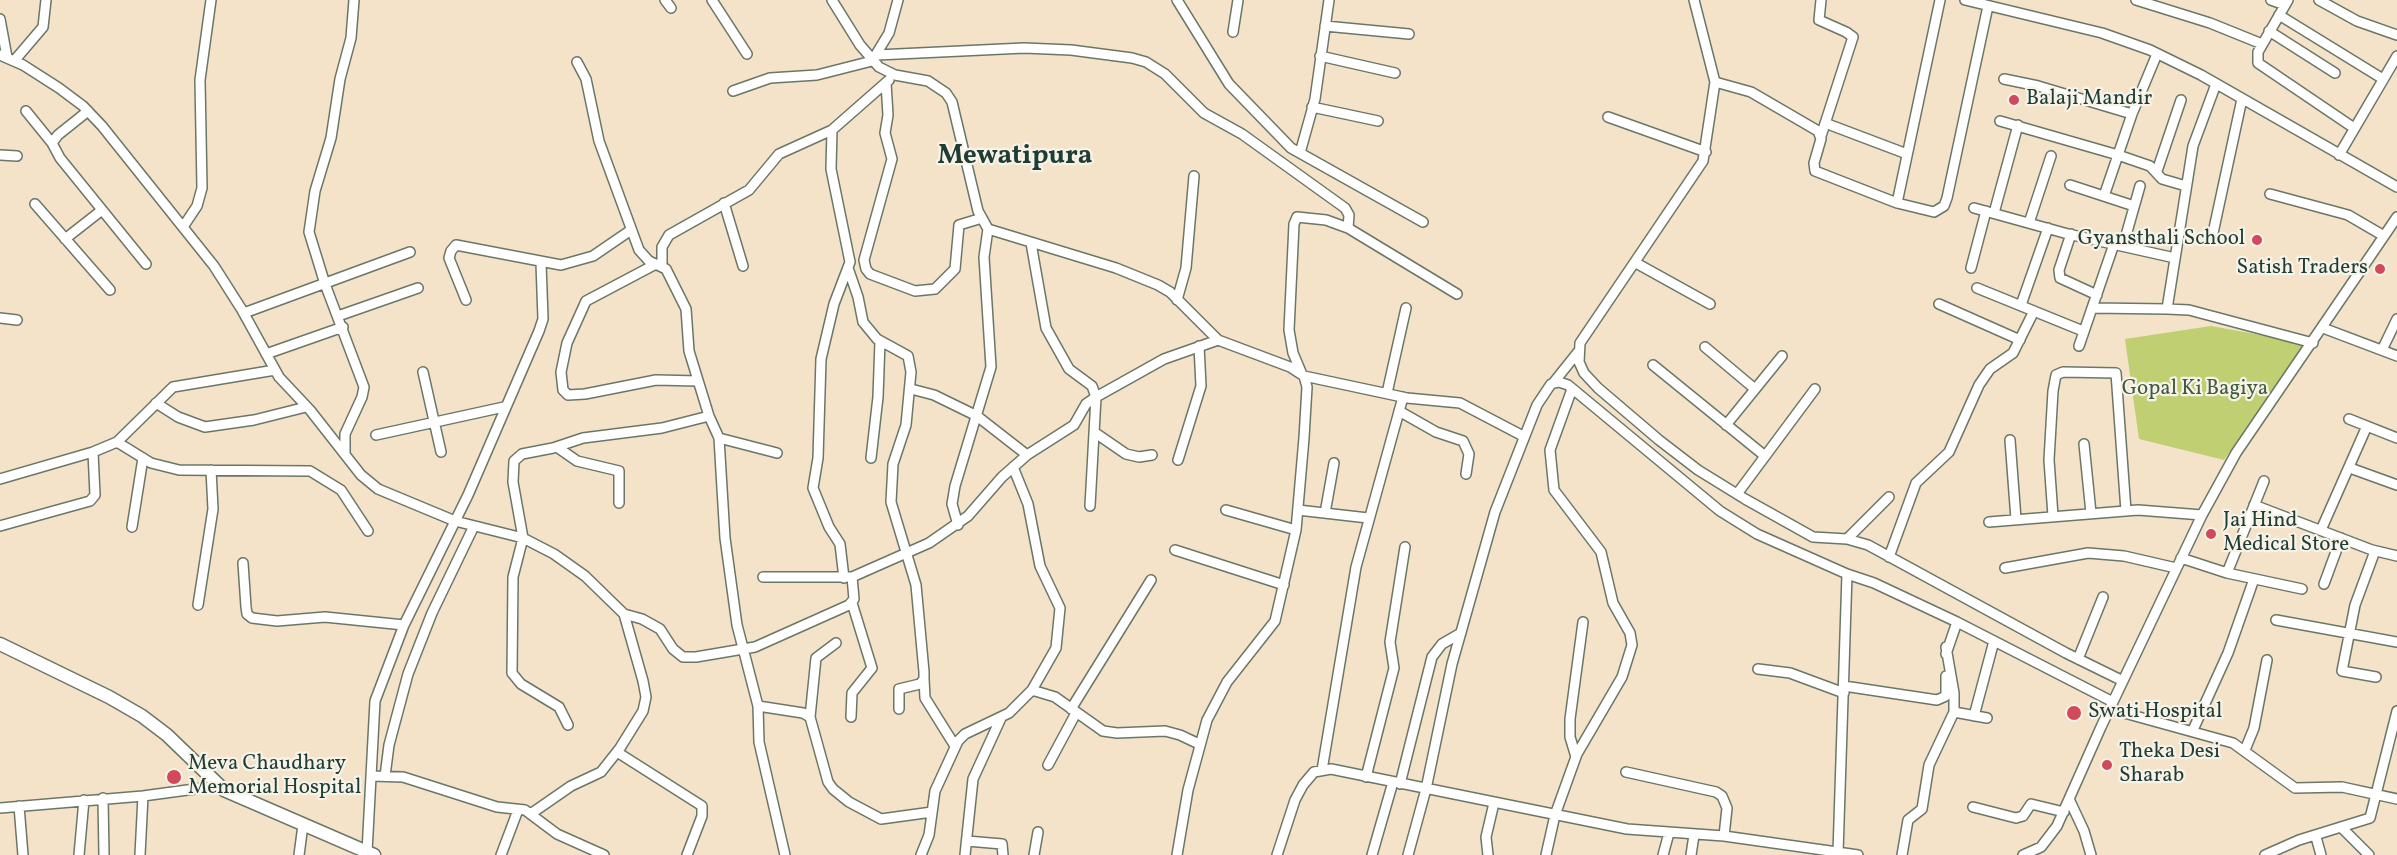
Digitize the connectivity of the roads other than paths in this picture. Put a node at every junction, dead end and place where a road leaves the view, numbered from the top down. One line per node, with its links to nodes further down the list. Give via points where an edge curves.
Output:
1 (46, 0): 31 (street, via 43,27)
2 (211, 0): 85 (street, via 200,80 202,188 197,206)
3 (354, 0): 105 (street, via 351,38 309,232)
4 (712, 0): 27 (street)
5 (832, 0): 32 (street)
6 (898, 0): 32 (street, via 889,33)
7 (1177, 0): 59 (street, via 1229,84)
8 (1238, 0): 22 (street)
9 (1329, 0): 21 (street)
10 (1694, 0): 39 (street)
11 (1821, 0): 52 (street, via 1819,20 1852,37)
12 (1940, 0): 60 (street)
13 (1965, 0): 18 (street)
14 (2136, 0): 26 (street)
15 (2271, 0): 17 (street)
16 (2319, 0): 25 (street, via 2357,21)
17 (2287, 3): 19 (street)
18 (1988, 6): 28 (street, via 2102,33); 75 (street, via 1944,207 1926,212)
19 (2279, 15): 23 (street); 38 (street)
20 (0, 19): 31 (street)
21 (1325, 26): 24 (street); 29 (street)
22 (1233, 32)
23 (2269, 32): 26 (street); 35 (street)
24 (1408, 34)
25 (2397, 35)
26 (2262, 44): 54 (street, via 2258,63)
27 (747, 54)
28 (2157, 54): 41 (street); 48 (street)
29 (1320, 56): 34 (street); 45 (street)
30 (2397, 56): 38 (street)
31 (7, 58): 47 (street, via 59,88)
32 (874, 58): 36 (street); 42 (street, via 817,75 770,78); 86 (street, via 1033,48 1132,58 1146,63 1165,74 1204,113 1242,134 1344,208 1349,215)
33 (578, 62): 89 (street, via 586,79 599,141)
34 (1395, 73)
35 (2335, 73)
36 (895, 75): 40 (street); 82 (street, via 935,84 949,97)
37 (2004, 79): 48 (street)
38 (2383, 79): 54 (street)
39 (1715, 82): 56 (street, via 1751,92); 58 (street)
40 (886, 83): 55 (street); 82 (street, via 885,133 892,159 864,260 866,269 915,291 935,289 955,269 959,225)
41 (2216, 84): 43 (street); 70 (street, via 2193,146)
42 (733, 91)
43 (2242, 99): 63 (street); 90 (street)
44 (2181, 100): 66 (street)
45 (1312, 107): 50 (street); 59 (street)
46 (26, 111): 57 (street)
47 (88, 111): 57 (street); 85 (street)
48 (2132, 114): 62 (street)
49 (1608, 117): 58 (street)
50 (1378, 121)
51 (2000, 121): 53 (street)
52 (1825, 123): 56 (street); 60 (street)
53 (2018, 125): 62 (street); 80 (street)
54 (2354, 128): 63 (street)
55 (832, 130): 74 (street, via 779,154 753,186); 103 (street, via 831,169)
56 (1821, 136): 75 (street, via 1815,171)
57 (52, 143): 79 (street)
58 (1706, 152): 99 (street, via 1691,182)
59 (1300, 153): 83 (street)
60 (1907, 154): 75 (street)
61 (0, 155): 64 (street)
62 (2118, 155): 66 (street); 73 (street)
63 (2339, 155): 71 (street)
64 (17, 156)
65 (2051, 156): 84 (street)
66 (2157, 171): 70 (street, via 2162,179)
67 (1194, 176): 112 (street, via 1186,268)
68 (2070, 185): 73 (street)
69 (2140, 186): 77 (street)
70 (2186, 186): 97 (street)
71 (2397, 187)
72 (2270, 194): 92 (street, via 2348,215)
73 (2104, 196): 77 (street)
74 (724, 203): 101 (street, via 669,235 662,246); 102 (street)
75 (1897, 203)
76 (35, 204): 93 (street)
77 (2134, 206): 95 (street)
78 (1974, 208): 80 (street)
79 (102, 210): 93 (street); 100 (street)
80 (1990, 212): 84 (street); 104 (street)
81 (2397, 217): 92 (street)
82 (982, 218): 88 (street)
83 (1423, 222)
84 (2029, 223): 87 (street)
85 (183, 227): 120 (street)
86 (1348, 228): 109 (street); 143 (street, via 1301,216 1295,220 1289,330 1293,353)
87 (2048, 228): 91 (street); 115 (street)
88 (988, 229): 94 (street); 158 (street, via 984,256 992,355)
89 (631, 230): 98 (street, via 582,261); 101 (street, via 643,256)
90 (2213, 233)
91 (2071, 234): 95 (street); 110 (street, via 2060,278)
92 (2384, 236): 126 (street)
93 (65, 239): 108 (street)
94 (1031, 243): 112 (street, via 1116,268 1158,285); 151 (street, via 1046,328 1069,369 1092,386)
95 (2118, 244): 97 (street); 110 (street)
96 (410, 252): 105 (street)
97 (2175, 258): 118 (street)
98 (541, 263): 111 (street, via 456,246 450,258); 155 (street, via 543,319)
99 (1636, 263): 113 (street); 136 (street, via 1580,343)
100 (146, 264)
101 (659, 265): 144 (street, via 666,269 686,309 688,344); 144 (street, via 586,301 567,343 561,372 563,390 568,395 585,394 656,380)
102 (743, 266)
103 (848, 268): 130 (street, via 861,317); 229 (street, via 834,304 821,359 818,458 813,488 840,544)
104 (1971, 268)
105 (325, 284): 120 (street); 121 (street)
106 (418, 288): 121 (street)
107 (1977, 288): 115 (street)
108 (110, 290)
109 (1457, 294)
110 (2097, 295): 117 (street)
111 (466, 300)
112 (1178, 300): 128 (street)
113 (1710, 304)
114 (1939, 304): 129 (street)
115 (2021, 305): 119 (street)
116 (1406, 308): 150 (street)
117 (2092, 308): 118 (street); 127 (street)
118 (2167, 309): 131 (street, via 2189,310)
119 (2034, 311): 127 (street); 129 (street)
120 (244, 313): 137 (street)
121 (338, 316): 125 (street)
122 (0, 318): 124 (street)
123 (2397, 319): 135 (street)
124 (17, 320)
125 (342, 327): 137 (street); 174 (street, via 364,387 345,434)
126 (2323, 328): 131 (street); 135 (street)
127 (2084, 331): 133 (street)
128 (1218, 340): 132 (street); 143 (street)
129 (2020, 340): 220 (street, via 1979,385 1949,452 1916,483)
130 (880, 341): 146 (street, via 908,356); 180 (street)
131 (2313, 343): 200 (street, via 2236,453)
132 (1199, 346): 151 (street, via 1164,359); 181 (street, via 1201,386)
133 (2079, 346)
134 (1705, 347): 148 (street)
135 (2382, 350): 139 (street)
136 (1578, 352): 145 (street); 190 (street, via 1584,373 1598,388 1698,470)
137 (266, 354): 141 (street)
138 (1782, 356): 148 (street)
139 (2397, 356)
140 (1653, 365): 161 (street)
141 (275, 370): 153 (street, via 173,387); 154 (street)
142 (423, 372): 160 (street)
143 (1303, 374): 150 (street); 196 (street, via 1307,387)
144 (698, 381): 157 (street)
145 (1554, 382): 147 (street); 165 (street, via 1537,405)
146 (911, 389): 158 (street, via 934,395); 219 (street, via 903,439 893,464 891,502)
147 (1572, 389): 227 (street, via 1720,511 1757,534); 276 (street, via 1550,450 1554,490 1601,552 1615,610 1630,633 1632,645 1622,677)
148 (1755, 389): 161 (street)
149 (1815, 389): 178 (street)
150 (1387, 393): 152 (street)
151 (1096, 397): 163 (street); 176 (street, via 1086,404 1074,425)
152 (1403, 397): 156 (street); 165 (street, via 1460,403)
153 (156, 403): 154 (street, via 205,427); 169 (street)
154 (306, 407): 174 (street)
155 (504, 407): 160 (street); 204 (street)
156 (1399, 411): 186 (street, via 1436,432 1463,441 1469,454); 202 (street)
157 (709, 416): 166 (street); 171 (street, via 662,428 582,438)
158 (977, 417): 176 (street); 206 (street, via 953,496)
159 (2349, 419): 162 (street)
160 (435, 422): 164 (street); 173 (street)
161 (1726, 425): 178 (street)
162 (2367, 426): 167 (street); 184 (street)
163 (1094, 432): 177 (street, via 1126,454); 194 (street)
164 (376, 435)
165 (1523, 436): 243 (street, via 1495,512)
166 (719, 438): 175 (street); 250 (street, via 725,538)
167 (2397, 438)
168 (2010, 440): 203 (street)
169 (117, 442): 172 (street); 179 (street)
170 (2084, 444): 199 (street)
171 (557, 447): 192 (street, via 577,461 619,471); 213 (street, via 522,454 514,461 513,482)
172 (93, 452): 187 (street); 207 (street, via 95,495 90,501)
173 (441, 452)
174 (345, 453): 204 (street, via 361,475 378,489)
175 (777, 453)
176 (1027, 455): 183 (street)
177 (1152, 455)
178 (1765, 456): 190 (street)
179 (143, 458): 185 (street, via 167,468); 209 (street)
180 (871, 458)
181 (1178, 460)
182 (1334, 463): 198 (street)
183 (1013, 467): 206 (street); 257 (street, via 1028,504 1040,566 1060,608 1056,648)
184 (2350, 468): 189 (street); 211 (street)
185 (211, 470): 212 (street, via 310,471 341,490); 237 (street, via 213,509)
186 (1466, 474)
187 (0, 479)
188 (2264, 481): 193 (street)
189 (2397, 485)
190 (1737, 494): 215 (street, via 1813,537)
191 (1889, 497): 215 (street)
192 (619, 503)
193 (2254, 505): 211 (street); 226 (street)
194 (1090, 506)
195 (1226, 510): 210 (street)
196 (1298, 510): 198 (street); 210 (street)
197 (2126, 511): 199 (street); 200 (street); 201 (street, via 2116,372 2063,372 2056,375 2053,391 2049,460)
198 (1325, 513): 202 (street)
199 (2091, 513): 201 (street)
200 (2202, 515): 222 (street)
201 (2053, 516): 203 (street)
202 (1368, 518): 278 (street, via 1356,567)
203 (2016, 519): 205 (street)
204 (455, 521): 208 (street); 242 (street)
205 (1989, 522)
206 (958, 525): 219 (street)
207 (0, 526)
208 (474, 526): 213 (street); 281 (street, via 408,674)
209 (132, 527)
210 (1296, 530): 233 (street)
211 (2321, 530): 214 (street)
212 (368, 531)
213 (523, 538): 238 (street, via 571,564); 270 (street, via 513,577 512,674 521,684 559,707)
214 (2341, 538): 218 (street); 232 (street)
215 (1847, 539): 220 (street)
216 (1405, 547): 282 (street, via 1390,642 1394,668)
217 (1175, 550): 233 (street)
218 (2375, 551): 221 (street); 244 (street, via 2358,597)
219 (907, 553): 229 (street); 255 (street, via 918,600)
220 (1889, 556): 251 (street)
221 (2397, 556)
222 (2181, 558): 225 (street); 226 (street)
223 (243, 563): 242 (street, via 247,614 252,618 277,621 325,617)
224 (2005, 568): 225 (street, via 2088,553 2124,556)
225 (2176, 568): 256 (street)
226 (2227, 573): 230 (street)
227 (1847, 574): 241 (street); 258 (street)
228 (763, 577): 229 (street)
229 (848, 577): 236 (street)
230 (2254, 579): 234 (street); 271 (street, via 2228,653)
231 (1151, 580): 262 (street)
232 (2324, 584)
233 (1284, 585): 272 (street, via 1275,621 1227,682)
234 (2302, 589)
235 (2103, 597): 251 (street)
236 (852, 603): 250 (street); 267 (street, via 872,668 852,693)
237 (198, 605)
238 (624, 614): 250 (street, via 653,624 683,657); 275 (street, via 646,697 643,711)
239 (2276, 620): 244 (street)
240 (1583, 622): 276 (street, via 1570,719)
241 (1957, 622): 245 (street); 249 (street)
242 (404, 625): 280 (street, via 375,701)
243 (1461, 633): 283 (street, via 1442,644 1432,657); 285 (street)
244 (2350, 635): 246 (street); 254 (street, via 2342,671)
245 (1994, 641): 260 (street); 265 (street)
246 (2397, 642)
247 (836, 643): 266 (street, via 816,658)
248 (0, 644): 284 (main road, via 137,712 167,735)
249 (1946, 647): 258 (street, via 1947,691 1943,699); 264 (street)
250 (744, 650): 259 (street)
251 (2078, 659): 256 (street)
252 (2267, 660): 274 (street, via 2254,728)
253 (1758, 669): 258 (street, via 1790,673)
254 (2376, 678)
255 (924, 679): 261 (street, via 920,684 899,689); 273 (street, via 926,698)
256 (2123, 681): 260 (street)
257 (1032, 690): 262 (street, via 1047,692); 268 (street)
258 (1844, 690): 310 (street)
259 (758, 706): 266 (street); 320 (street, via 759,742)
260 (2111, 706): 271 (street); 289 (street)
261 (899, 709)
262 (1073, 711): 272 (street, via 1109,732 1165,732); 277 (street)
263 (2397, 711): 286 (street)
264 (1954, 712): 265 (street); 334 (street, via 1929,765 1922,809 1908,820)
265 (1974, 716): 269 (street)
266 (810, 717): 297 (street, via 828,782 838,794 881,819)
267 (851, 717)
268 (1001, 718): 273 (street, via 965,734); 308 (street, via 973,779)
269 (1988, 718)
270 (568, 725)
271 (2193, 730): 274 (street, via 2218,736)
272 (1199, 744): 325 (street)
273 (955, 746): 297 (street, via 935,791)
274 (2245, 750): 286 (street, via 2295,788 2342,787)
275 (616, 752): 299 (street, via 601,772 571,786); 319 (street, via 702,806)
276 (1576, 757): 300 (street)
277 (1048, 765)
278 (1322, 770): 282 (street); 326 (street, via 1310,775 1295,800)
279 (1626, 772): 306 (street, via 1716,792 1727,808)
280 (372, 776): 281 (street); 309 (street)
281 (385, 776): 296 (street, via 414,779 486,804)
282 (1366, 777): 283 (street)
283 (1397, 783): 285 (street); 327 (street)
284 (217, 786): 287 (street); 301 (main road)
285 (1426, 789): 292 (street); 328 (street)
286 (2376, 795): 290 (street); 302 (street, via 2370,818)
287 (143, 796): 288 (street); 315 (street)
288 (103, 798): 291 (street); 314 (street)
289 (2069, 799): 298 (street); 335 (street)
290 (2397, 799)
291 (84, 800): 293 (street); 313 (street)
292 (1494, 803): 300 (street); 329 (street, via 1486,837)
293 (19, 806): 295 (street); 312 (street)
294 (1973, 807): 298 (street, via 2016,818 2023,816 2031,804)
295 (0, 808)
296 (518, 810): 299 (street); 317 (street)
297 (932, 812): 321 (street)
298 (2064, 812): 311 (street, via 2048,840)
299 (532, 813): 318 (street, via 557,834)
300 (1555, 815): 304 (street, via 1627,830); 330 (street)
301 (303, 825): 309 (main road); 316 (street)
302 (2342, 828): 307 (street); 338 (street)
303 (1038, 831): 324 (street)
304 (1669, 833): 305 (street); 331 (street)
305 (1694, 835): 306 (street); 332 (street)
306 (1724, 836): 310 (street)
307 (2316, 837): 336 (street, via 2299,840); 337 (street)
308 (967, 841): 322 (street); 323 (street, via 1002,844)
309 (371, 853)
310 (1838, 853): 333 (street)
311 (2031, 854)
312 (23, 855)
313 (79, 855)
314 (104, 855)
315 (140, 855)
316 (298, 855)
317 (501, 855)
318 (604, 855)
319 (687, 855)
320 (785, 855)
321 (921, 855)
322 (965, 855)
323 (1003, 855)
324 (1034, 855)
325 (1178, 855)
326 (1277, 855)
327 (1372, 855)
328 (1408, 855)
329 (1488, 855)
330 (1546, 855)
331 (1664, 855)
332 (1691, 855)
333 (1853, 855)
334 (1902, 855)
335 (2091, 855)
336 (2269, 855)
337 (2321, 855)
338 (2369, 855)

